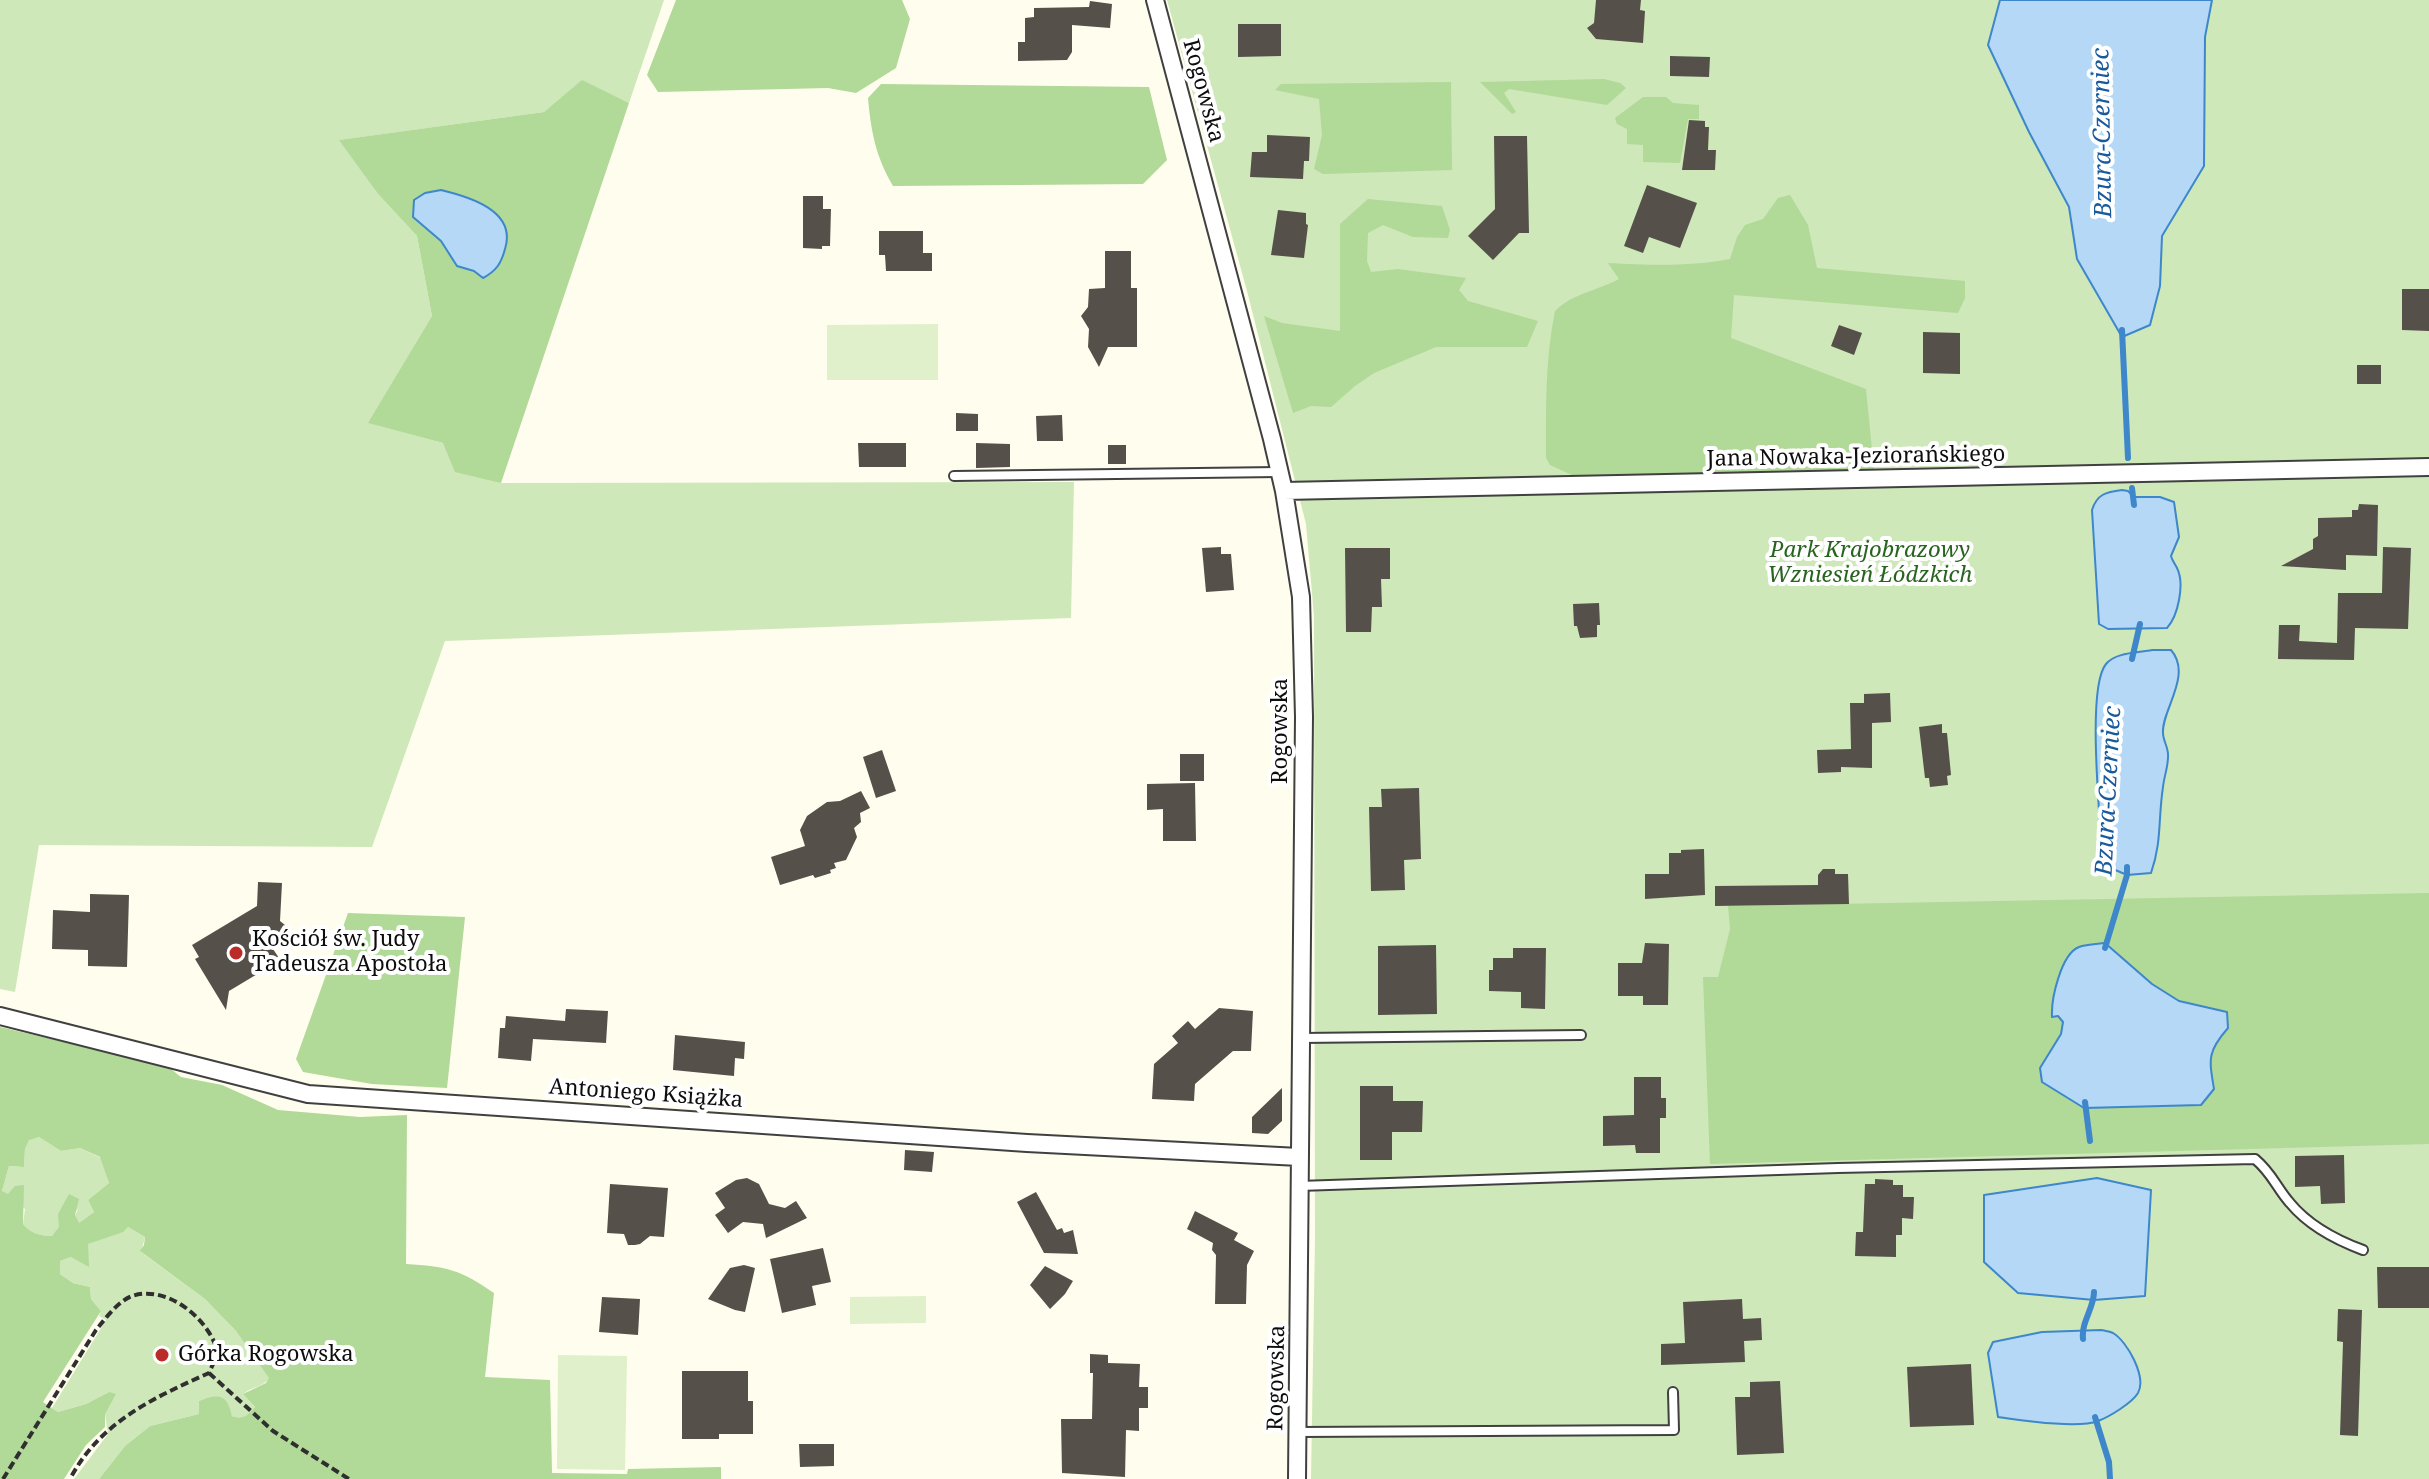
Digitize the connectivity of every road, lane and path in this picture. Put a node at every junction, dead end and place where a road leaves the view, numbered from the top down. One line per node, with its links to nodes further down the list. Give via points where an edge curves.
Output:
1 (1155, 0): 3 (street, Rogowska)
2 (2429, 467): 5 (street, Jana Nowaka-Jeziorańskiego)
3 (1280, 472): 4 (lane); 5 (street, Rogowska)
4 (954, 476)
5 (1284, 491): 8 (street, Rogowska, via 1301,597 1304,690)
6 (0, 1016): 9 (street, Antoniego Książka, via 308,1094)
7 (1581, 1035): 8 (lane)
8 (1300, 1038): 9 (street, Rogowska)
9 (1299, 1157): 10 (street, Rogowska)
10 (1299, 1186): 11 (lane, via 2255,1159 2315,1226); 14 (street, Rogowska)
11 (2363, 1250)
12 (209, 1373): 15 (path, via 217,1360 216,1346 190,1311 163,1297 130,1297 96,1330); 16 (path, via 153,1397 111,1426 81,1458); 17 (path, via 273,1431)
13 (1673, 1392): 14 (lane, via 1674,1430)
14 (1298, 1432): 18 (street, Rogowska)
15 (3, 1479)
16 (70, 1479)
17 (349, 1479)
18 (1297, 1479)

